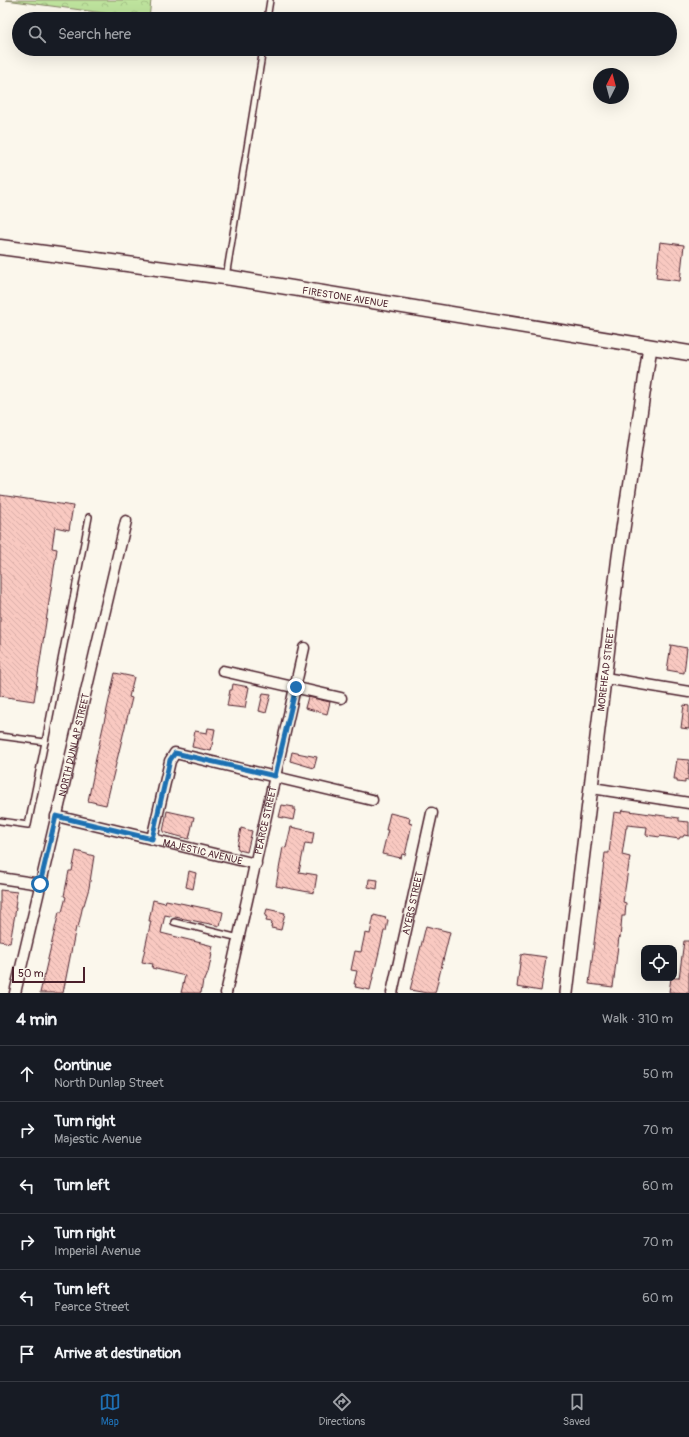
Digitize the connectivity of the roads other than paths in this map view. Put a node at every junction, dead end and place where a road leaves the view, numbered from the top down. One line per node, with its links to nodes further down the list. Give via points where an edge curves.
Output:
1 (270, 0): 2 (lane)
2 (269, 12)
3 (262, 56): 5 (lane)
4 (0, 247): 5 (main road, FIRESTONE AVENUE)
5 (226, 278): 6 (main road, FIRESTONE AVENUE)
6 (650, 347): 7 (main road, FIRESTONE AVENUE); 12 (street, MOREHEAD STREET, via 619,556)
7 (689, 353)
8 (88, 517): 17 (lane)
9 (126, 521): 23 (street, NORTH DUNLAP STREET)
10 (304, 648): 13 (street, PEARCE STREET)
11 (223, 671): 13 (street)
12 (605, 678): 14 (street); 19 (street, MOREHEAD STREET)
13 (296, 687): 15 (street); 18 (street, PEARCE STREET)
14 (689, 692)
15 (341, 698)
16 (0, 736): 17 (lane)
17 (45, 742): 24 (lane, via 28,825)
18 (275, 776): 20 (street); 25 (street, via 175,753 170,760); 26 (street, PEARCE STREET)
19 (592, 788): 21 (street); 34 (street, MOREHEAD STREET)
20 (372, 800)
21 (689, 803)
22 (432, 813): 33 (street, AYERS STREET)
23 (56, 816): 25 (street, MAJESTIC AVENUE); 28 (street, NORTH DUNLAP STREET)
24 (0, 821)
25 (152, 839): 26 (street, MAJESTIC AVENUE)
26 (256, 864): 30 (street, PEARCE STREET)
27 (0, 878): 28 (street)
28 (40, 884): 31 (street, NORTH DUNLAP STREET)
29 (174, 922): 30 (lane)
30 (239, 938): 32 (street, PEARCE STREET)
31 (15, 993)
32 (226, 993)
33 (392, 993)
34 (566, 993)

